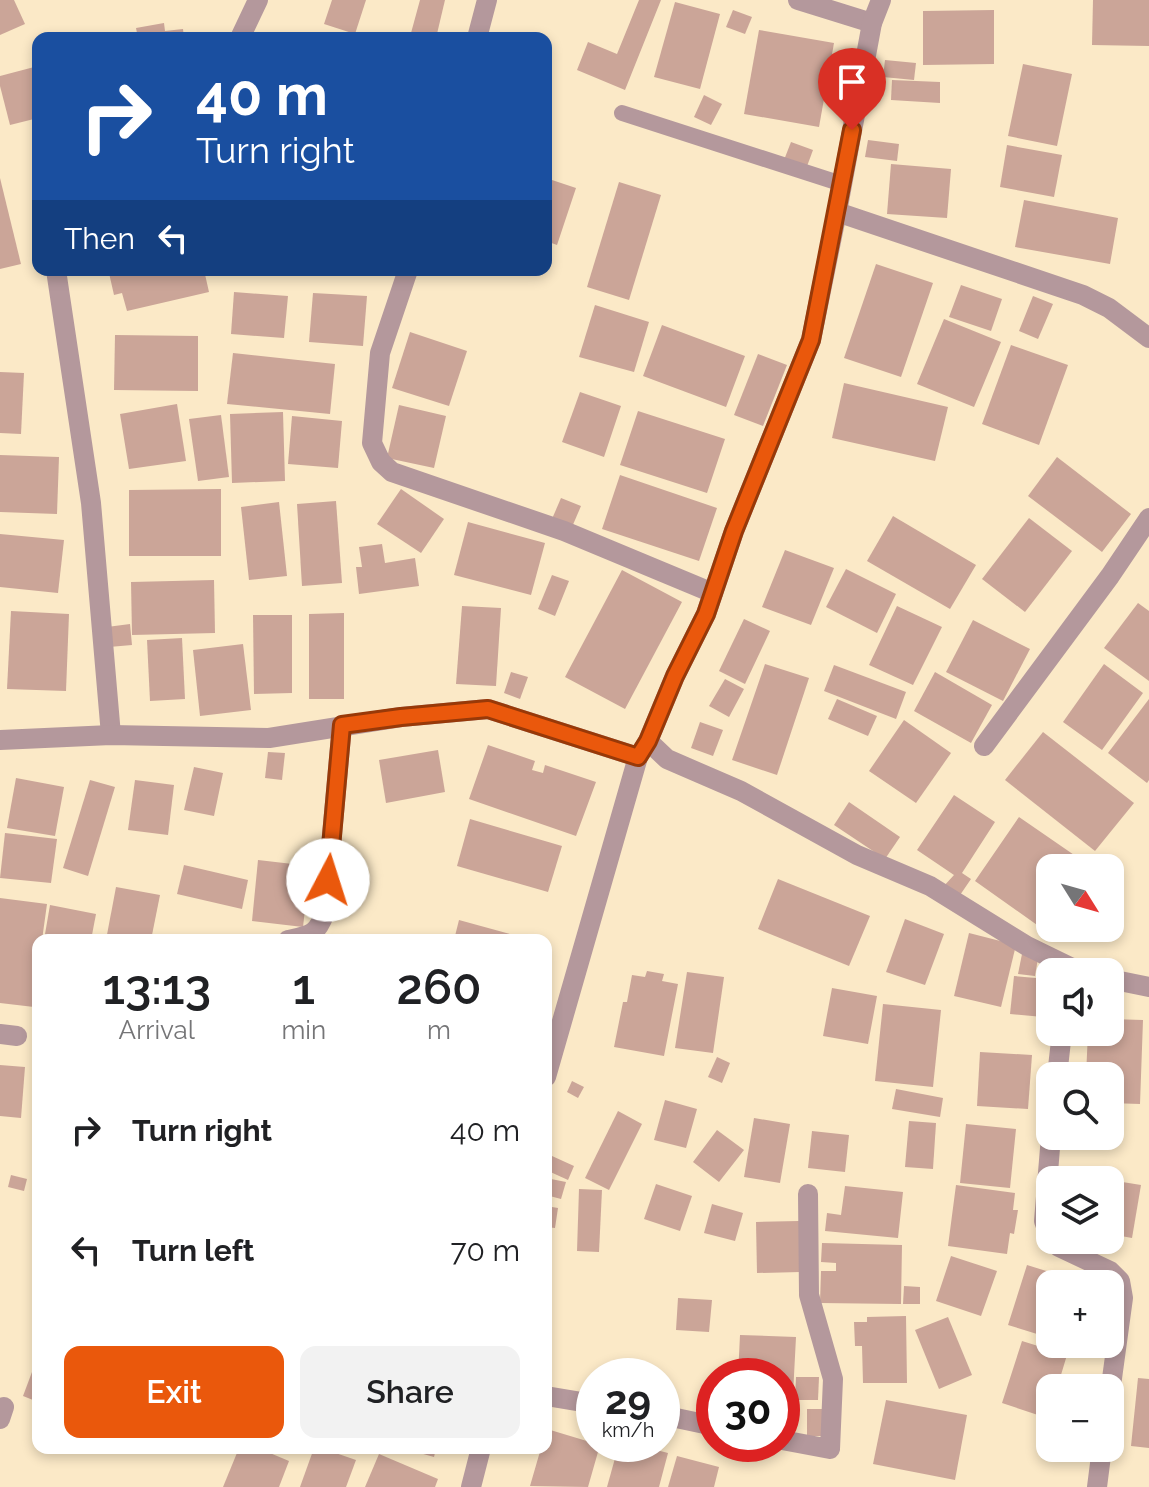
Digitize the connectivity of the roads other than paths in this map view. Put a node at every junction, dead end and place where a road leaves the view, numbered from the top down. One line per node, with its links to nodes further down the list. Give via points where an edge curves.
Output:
1 (258, 0): 6 (street)
2 (487, 0): 7 (street)
3 (798, 0): 5 (street)
4 (881, 0): 5 (street)
5 (872, 23): 9 (street)
6 (243, 32)
7 (479, 32)
8 (622, 113): 9 (lane)
9 (842, 184): 10 (street)
10 (837, 212): 13 (street, via 1083,295); 15 (street, via 811,340)
11 (57, 276): 17 (street, via 91,503)
12 (406, 276): 15 (street, via 380,353 372,443 381,462 392,472 564,531)
13 (1149, 338)
14 (1149, 518): 19 (street)
15 (713, 593): 20 (street)
16 (342, 725): 17 (street, via 269,738); 20 (street, via 488,709); 21 (street, via 325,912)
17 (111, 735): 18 (street)
18 (0, 740)
19 (984, 746)
20 (643, 749): 22 (street, via 741,791 857,855 930,886); 25 (street)
21 (312, 934)
22 (1051, 958)
23 (1124, 982): 24 (street)
24 (1149, 987)
25 (552, 1057)
26 (808, 1194): 31 (street, via 809,1295 833,1379 830,1449)
27 (1074, 1254): 28 (street, via 1120,1281 1123,1298)
28 (1113, 1374)
29 (552, 1397): 30 (street)
30 (576, 1401)
31 (800, 1443)
32 (479, 1454): 34 (street)
33 (1100, 1462): 35 (street)
34 (471, 1487)
35 (1097, 1487)

